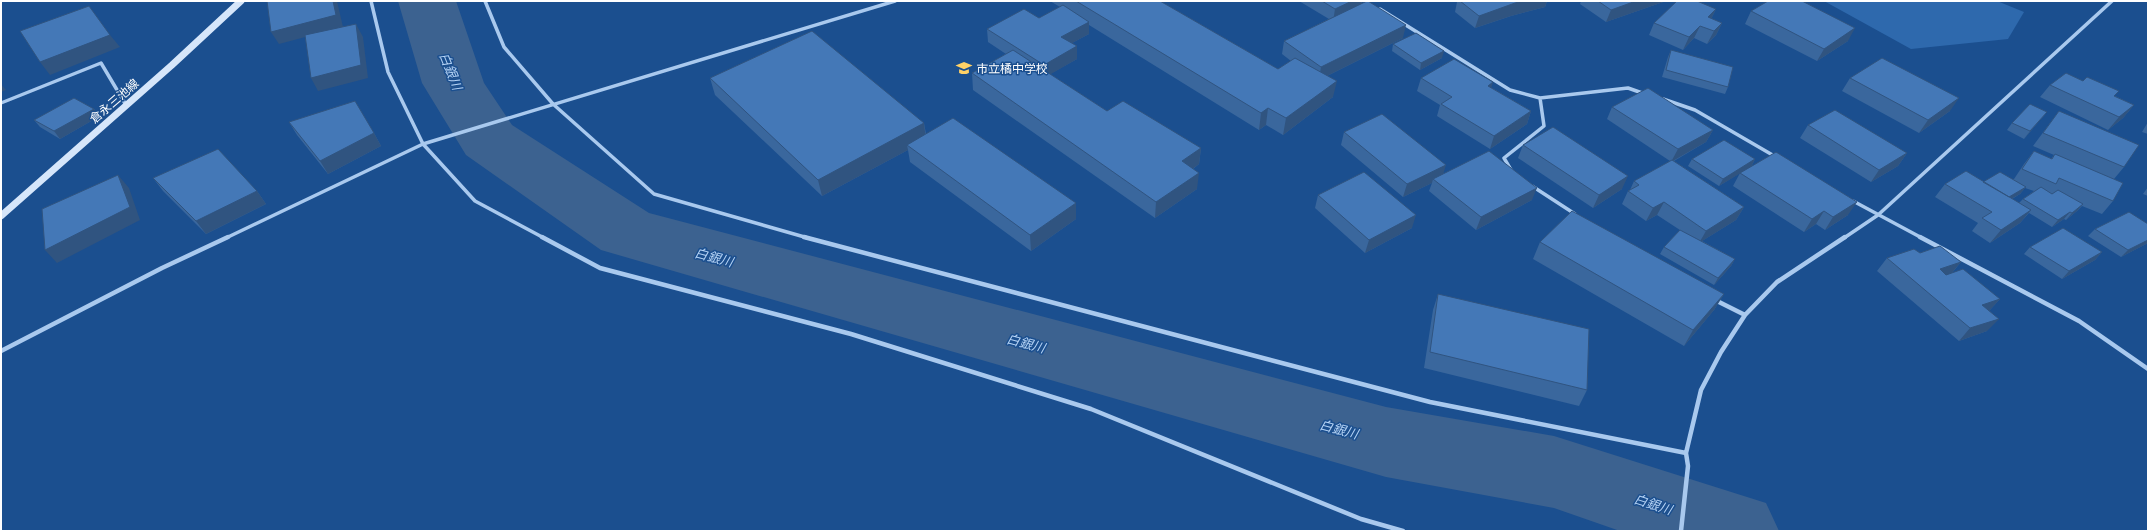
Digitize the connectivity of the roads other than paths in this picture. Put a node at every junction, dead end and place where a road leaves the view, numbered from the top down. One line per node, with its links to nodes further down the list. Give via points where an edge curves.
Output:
1 (241, 1): 12 (main road, 倉永三池線)
2 (371, 1): 13 (street, via 388,72)
3 (485, 1): 11 (street, via 504,47)
4 (895, 1): 11 (street)
5 (2112, 1): 18 (street)
6 (1373, 5): 8 (street, via 1510,90)
7 (1650, 95): 8 (street, via 1628,88)
8 (1540, 98): 15 (street, via 1544,126 1504,158)
9 (1658, 98): 14 (street, via 1695,110)
10 (1, 103): 12 (street, via 101,63)
11 (553, 104): 13 (street); 25 (street, via 654,194 812,240 1430,402)
12 (126, 105): 19 (main road, 倉永三池線)
13 (423, 144): 23 (street, via 162,268); 26 (street, via 475,201 600,268 851,334 1091,409 1361,519)
14 (1783, 160)
15 (1513, 174)
16 (1526, 182): 20 (street)
17 (1851, 199): 18 (street)
18 (1878, 215): 22 (street, via 1778,282); 24 (street, via 2079,321)
19 (1, 216)
20 (1579, 217)
21 (1712, 298): 22 (street)
22 (1745, 315): 25 (street, via 1701,390)
23 (1, 351)
24 (2148, 369)
25 (1686, 453): 27 (street, via 1688,466)
26 (1403, 531)
27 (1681, 531)

